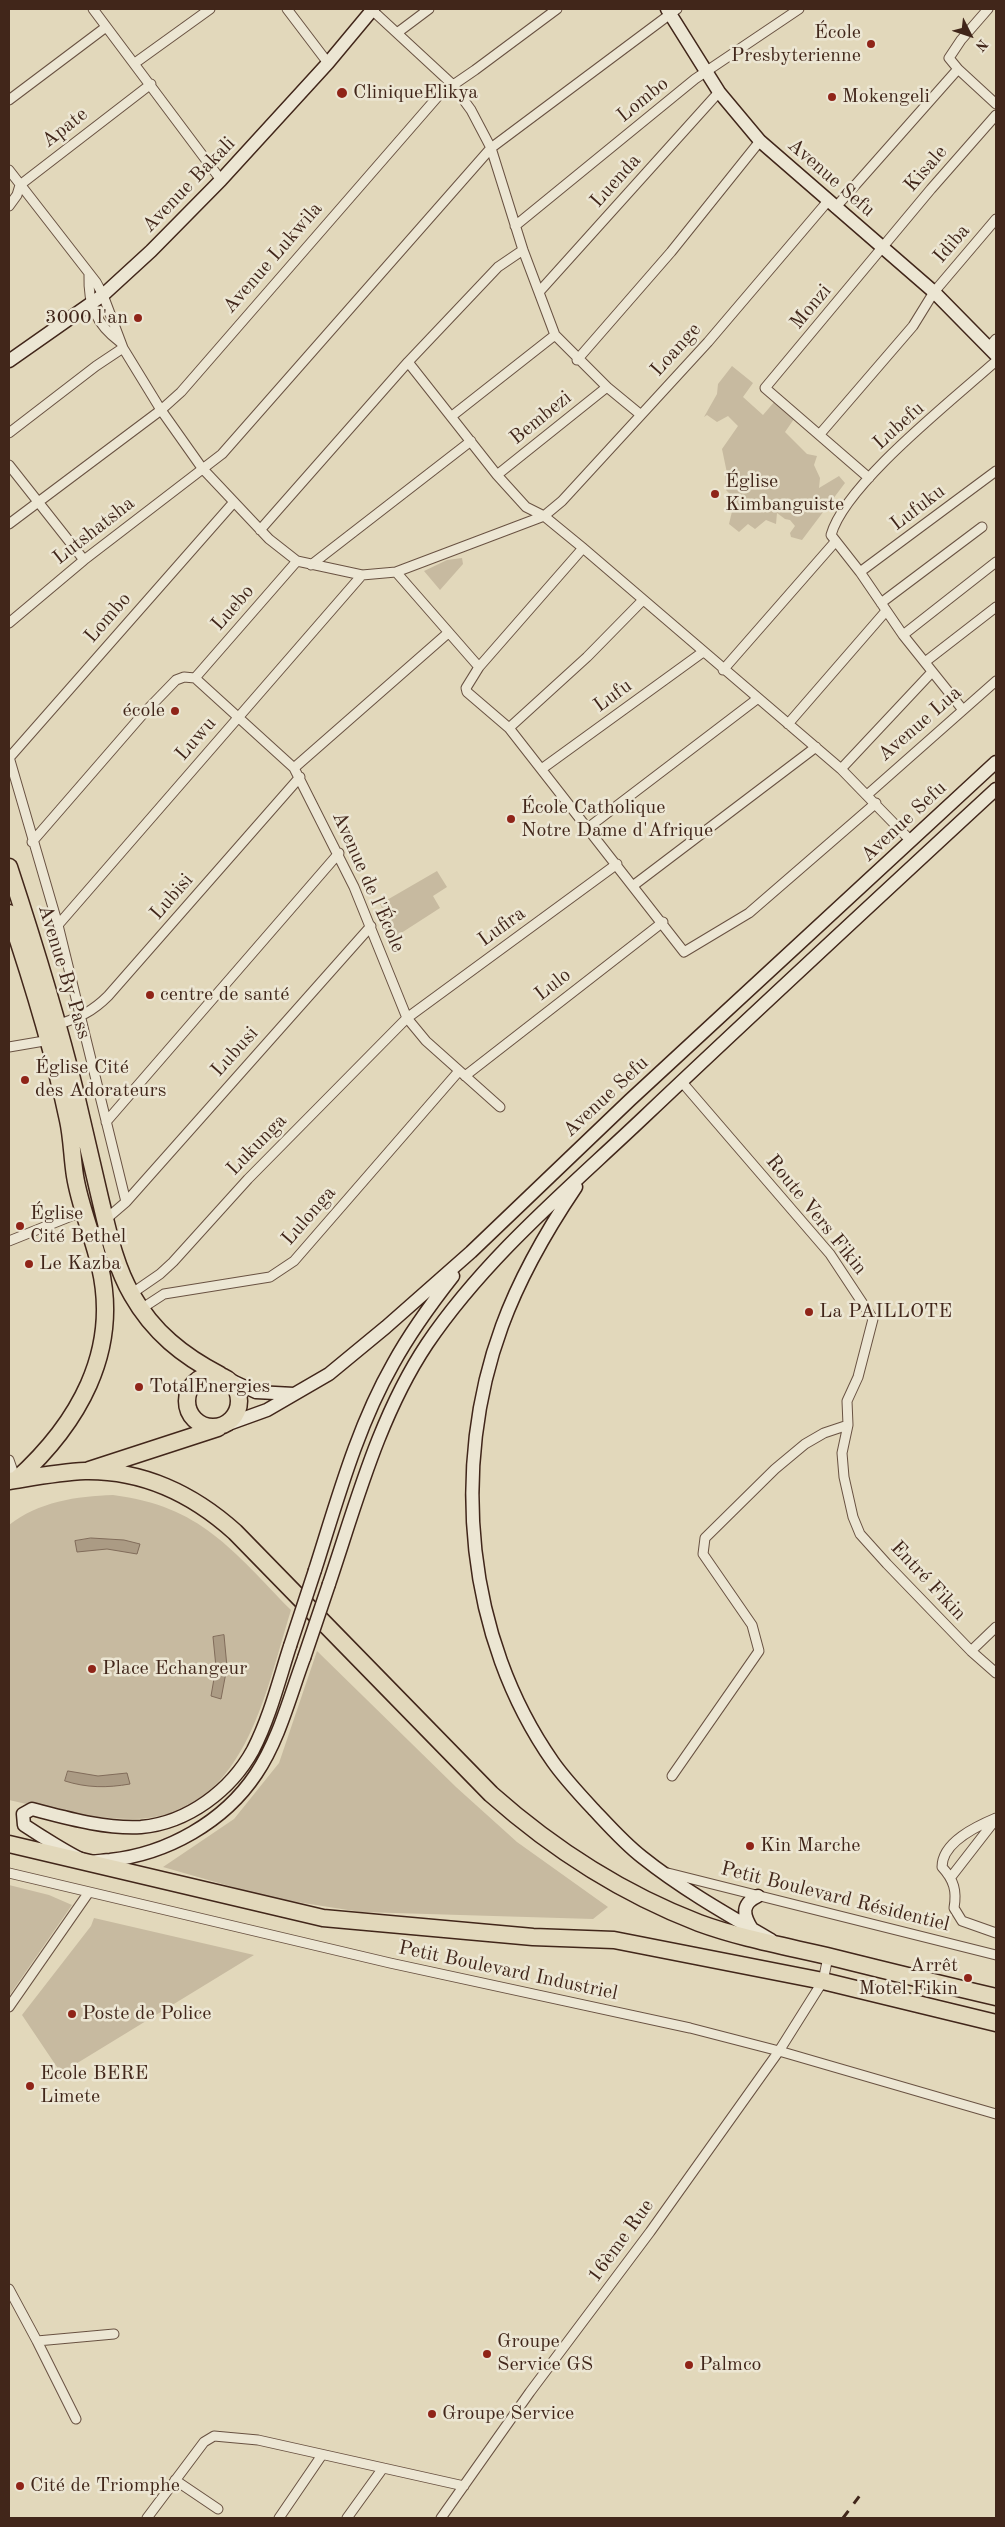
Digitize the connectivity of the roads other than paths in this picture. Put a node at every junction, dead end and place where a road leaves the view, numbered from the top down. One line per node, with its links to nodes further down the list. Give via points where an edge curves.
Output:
1 (93, 9): 10 (street)
2 (210, 9): 12 (street)
3 (287, 9): 13 (street)
4 (373, 9): 11 (street); 13 (main road, Avenue Bakali)
5 (430, 9): 11 (street)
6 (557, 9): 17 (street, Avenue Lukwila)
7 (799, 9): 15 (street, Lombo)
8 (988, 9): 14 (street, via 949,58)
9 (672, 10): 15 (main road, Avenue Sefu); 23 (street, Lutshatsha)
10 (106, 27): 12 (street); 19 (street)
11 (397, 33): 17 (street)
12 (135, 63): 16 (street)
13 (328, 63): 25 (main road, Avenue Bakali)
14 (958, 70): 20 (street); 27 (street, Loange)
15 (708, 72): 18 (main road, Avenue Sefu); 30 (street, Lombo)
16 (151, 84): 25 (street); 26 (street, Apate)
17 (452, 84): 23 (street, via 471,110); 46 (street, Avenue Lukwila, via 181,392)
18 (719, 92): 22 (main road, Avenue Sefu); 34 (street, Luenda)
19 (9, 100)
20 (996, 104)
21 (996, 115): 31 (street, Kisale)
22 (760, 141): 27 (main road, Avenue Sefu); 41 (street, via 671,252)
23 (491, 148): 30 (street); 53 (street, Lutshatsha, via 222,454)
24 (9, 170): 26 (street)
25 (221, 180): 36 (main road, Avenue Bakali)
26 (20, 185): 28 (street, Apate); 33 (street)
27 (832, 204): 31 (main road, Avenue Sefu); 47 (street, Loange)
28 (9, 206)
29 (996, 219): 35 (street, Idiba)
30 (515, 226): 32 (street)
31 (883, 247): 35 (main road, Avenue Sefu); 50 (street, Monzi, via 764,388)
32 (523, 250): 34 (street); 44 (street, via 498,267)
33 (90, 275): 36 (street); 37 (street)
34 (539, 292): 38 (street)
35 (934, 292): 40 (main road, Avenue Sefu); 50 (street, Idiba, via 913,326)
36 (104, 295): 37 (main road, Avenue Bakali); 39 (street)
37 (90, 305): 39 (street, via 99,323); 42 (main road, Avenue Bakali)
38 (556, 335): 41 (street); 48 (street)
39 (121, 345): 46 (street); 49 (street)
40 (994, 347)
41 (577, 360): 45 (street)
42 (9, 361)
43 (996, 361): 56 (street, Lubefu)
44 (408, 362): 48 (street); 62 (street)
45 (606, 387): 47 (street); 55 (street, Bembezi)
46 (161, 410): 53 (street); 57 (street, Avenue Lukwila)
47 (641, 415): 59 (street, Loange, via 562,501)
48 (452, 416): 51 (street)
49 (9, 433)
50 (820, 434): 56 (street)
51 (470, 441): 55 (street); 68 (street)
52 (9, 465): 57 (street)
53 (202, 468): 58 (street); 65 (street, Lutshatsha)
54 (996, 471): 70 (street, Lufuku)
55 (497, 475): 59 (street, via 526,507)
56 (869, 478): 63 (street, Lubefu, via 834,525 831,536)
57 (39, 501): 60 (street, Avenue Lukwila); 65 (street)
58 (234, 502): 62 (street); 91 (street, Lombo)
59 (544, 516): 64 (street); 69 (street, Loange)
60 (9, 524)
61 (982, 527): 73 (street)
62 (260, 530): 66 (street)
63 (835, 542): 70 (street); 81 (street)
64 (582, 548): 72 (street); 80 (street)
65 (84, 560): 75 (street, Lutshatsha)
66 (297, 561): 68 (street, Loange); 83 (street, Luebo)
67 (996, 562): 77 (street)
68 (311, 566): 71 (street, Loange)
69 (396, 572): 71 (street, Loange); 76 (street)
70 (860, 572): 73 (street)
71 (362, 575): 87 (street, Luwu)
72 (642, 600): 78 (street); 89 (street)
73 (883, 607): 77 (street); 88 (street)
74 (996, 607): 79 (street)
75 (9, 623)
76 (448, 633): 80 (street); 93 (street)
77 (903, 635): 79 (street)
78 (703, 652): 81 (street); 94 (street, Lufu)
79 (925, 662): 82 (street)
80 (479, 667): 89 (street, via 467,684 467,692)
81 (723, 670): 85 (street)
82 (932, 672): 86 (street); 95 (street)
83 (195, 678): 87 (street, Avenue de l'École); 102 (street, via 176,680)
84 (996, 681): 86 (street, Avenue Lua)
85 (757, 699): 88 (street); 100 (street)
86 (963, 710): 98 (street, Avenue Lua)
87 (238, 718): 93 (street, Avenue de l'École); 109 (street, Luwu)
88 (788, 724): 90 (street)
89 (509, 728): 94 (street)
90 (816, 747): 95 (street); 106 (street)
91 (9, 758): 102 (street)
92 (996, 762): 101 (main road, Avenue Sefu)
93 (294, 768): 96 (street, Avenue de l'École)
94 (543, 768): 100 (street)
95 (841, 769): 98 (street)
96 (300, 777): 103 (street, Avenue de l'École); 111 (street, Lubisi, via 108,996 93,1011)
97 (996, 789): 116 (main road, Avenue Sefu)
98 (868, 795): 99 (street)
99 (876, 803): 101 (street); 108 (street, via 749,913 684,952)
100 (589, 827): 104 (street)
101 (911, 841): 118 (main road, Avenue Sefu)
102 (32, 842): 109 (street)
103 (338, 853): 110 (street, Avenue de l'École); 119 (street)
104 (617, 864): 106 (street); 112 (street, Lufira)
105 (9, 867): 113 (highway, Avenue By Pass, via 40,958)
106 (634, 886): 108 (street)
107 (9, 913): 113 (highway, Avenue By Pass)
108 (663, 922): 115 (street, Lulo)
109 (58, 926): 111 (street)
110 (371, 926): 112 (street, Avenue de l'École); 122 (street, Lubusi)
111 (80, 1018): 113 (street, Lubisi); 119 (street)
112 (407, 1018): 115 (street, Avenue de l'École, via 426,1041); 127 (street, Lukunga, via 248,1179 173,1262)
113 (57, 1034): 114 (street, Lubisi); 123 (highway, Avenue By Pass, via 76,1177); 124 (highway, Avenue By Pass)
114 (9, 1046)
115 (462, 1074): 117 (street, Avenue de l'École); 128 (street, Lulonga, via 294,1261 282,1270 270,1277 164,1294)
116 (681, 1081): 120 (main road, Avenue Sefu); 131 (street, Route Vers Fikin, via 830,1254 873,1319 858,1377 847,1401)
117 (500, 1107)
118 (618, 1112): 120 (main road); 126 (main road, Avenue Sefu)
119 (106, 1122): 122 (street)
120 (632, 1128): 121 (main road, Avenue Sefu)
121 (589, 1168): 145 (main road, bridge, via 513,1239 426,1346 376,1447 304,1658 268,1752 256,1774 238,1797 194,1832 156,1851); 147 (main road, via 550,1227 502,1327 480,1406 472,1474 473,1535 481,1591 502,1662 524,1713 553,1762 583,1798 642,1857)
122 (126, 1202): 124 (street, Lubusi)
123 (84, 1211): 125 (street); 136 (highway, Avenue By Pass, via 100,1266 106,1311 103,1338 93,1375 77,1410 40,1459)
124 (105, 1220): 127 (highway, Avenue By Pass, via 118,1265)
125 (9, 1241)
126 (471, 1252): 130 (main road, Avenue Sefu, via 329,1374); 145 (main road, bridge, via 392,1364 350,1462 253,1750 236,1775 207,1802 166,1822 140,1827 83,1821 32,1809 24,1812 24,1825)
127 (131, 1294): 128 (highway, Avenue By Pass)
128 (141, 1309): 129 (highway, Avenue By Pass, via 190,1359)
129 (224, 1377): 130 (main road, via 256,1392); 132 (highway, via 238,1391 239,1406 231,1420); 132 (highway, via 210,1374 194,1382 187,1399 188,1408 198,1423 205,1427)
130 (296, 1394): 132 (main road, Avenue Sefu, via 267,1410)
131 (848, 1425): 138 (street, Route Vers Fikin, via 842,1452 844,1477); 142 (street, via 805,1444 705,1538 703,1554 752,1625 759,1651)
132 (220, 1427): 133 (highway)
133 (155, 1449): 135 (highway); 137 (highway, via 144,1458 139,1468)
134 (9, 1460): 136 (street)
135 (85, 1471): 136 (highway); 137 (highway, via 127,1475)
136 (12, 1480)
137 (149, 1481): 153 (highway, via 187,1496 221,1519 491,1794 526,1825 573,1859 662,1908 701,1924)
138 (860, 1534): 140 (street, Entré Fikin)
139 (996, 1627): 140 (street)
140 (970, 1651): 141 (street, Entré Fikin)
141 (996, 1673)
142 (672, 1776)
143 (996, 1818): 148 (street); 148 (street, via 970,1829 951,1847 942,1867)
144 (9, 1844): 145 (highway)
145 (87, 1862): 156 (highway, via 323,1918 614,1940)
146 (9, 1873): 149 (street, Petit Boulevard Industriel)
147 (666, 1873): 150 (street, Petit Boulevard Résidentiel); 151 (main road)
148 (951, 1878): 152 (street, via 957,1894 954,1908 962,1921)
149 (89, 1892): 158 (street); 160 (street, Petit Boulevard Industriel)
150 (758, 1896): 151 (main road, via 750,1899 745,1908); 154 (street, Petit Boulevard Résidentiel)
151 (752, 1929): 153 (main road)
152 (996, 1934)
153 (780, 1946): 155 (highway)
154 (996, 1955)
155 (828, 1957): 156 (street); 157 (highway)
156 (823, 1981): 159 (highway); 160 (street, 16ème Rue)
157 (996, 1997)
158 (9, 2007)
159 (996, 2023)
160 (779, 2051): 161 (street, Petit Boulevard Industriel); 169 (street, 16ème Rue)
161 (996, 2114)
162 (9, 2289): 164 (street)
163 (114, 2334): 164 (street)
164 (37, 2341): 165 (street)
165 (76, 2419)
166 (322, 2455): 167 (street); 168 (street, via 258,2440 214,2436 204,2442); 172 (street)
167 (383, 2468): 169 (street); 173 (street)
168 (175, 2480): 170 (street); 171 (street)
169 (464, 2486): 174 (street, 16ème Rue)
170 (218, 2509)
171 (147, 2518)
172 (279, 2518)
173 (347, 2518)
174 (441, 2518)

